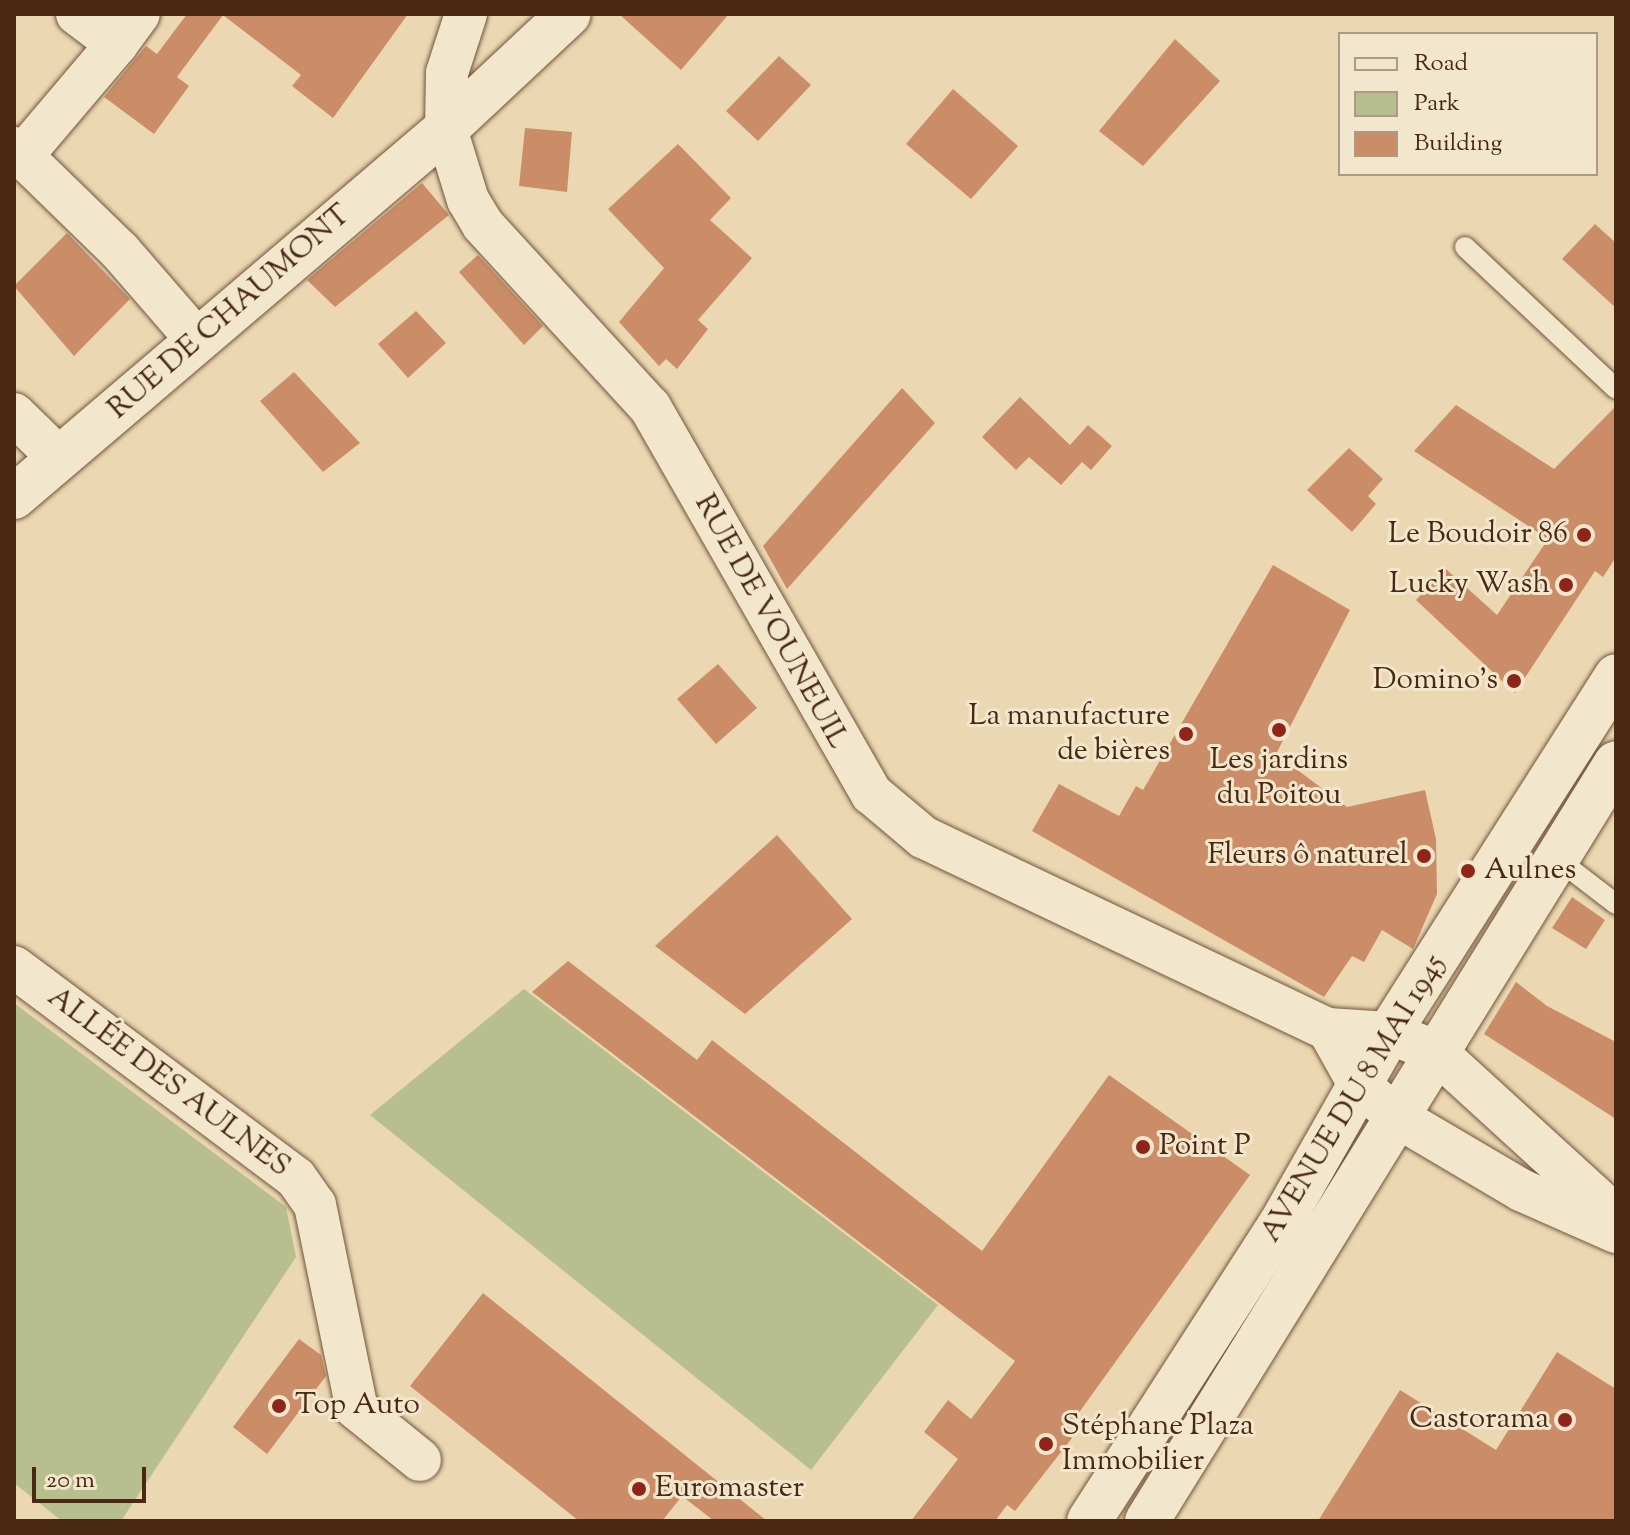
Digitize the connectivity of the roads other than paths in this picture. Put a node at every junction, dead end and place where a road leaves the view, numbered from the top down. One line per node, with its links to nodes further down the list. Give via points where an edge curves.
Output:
1 (77, 14): 4 (street)
2 (466, 14): 5 (street, RUE DE VOUNEUIL, via 447,73)
3 (569, 14): 5 (main road, RUE DE CHAUMONT)
4 (128, 29): 6 (street)
5 (446, 129): 8 (main road, RUE DE CHAUMONT); 18 (street, RUE DE VOUNEUIL, via 458,177 483,225 650,407 872,794 923,837)
6 (18, 152): 8 (street, via 120,251)
7 (1465, 247): 9 (lane)
8 (198, 341): 11 (main road, RUE DE CHAUMONT)
9 (1616, 389)
10 (14, 414): 11 (street)
11 (60, 459): 12 (main road, RUE DE CHAUMONT)
12 (14, 497)
13 (1616, 676): 19 (main road, AVENUE DU 8 MAI 1945)
14 (1616, 763): 15 (main road, AVENUE DU 8 MAI 1945)
15 (1556, 858): 16 (lane); 20 (main road, AVENUE DU 8 MAI 1945)
16 (1616, 904)
17 (14, 967): 25 (street, ALLÉE DES AULNES, via 296,1178 315,1205 357,1409)
18 (1328, 1029): 19 (street, RUE DE VOUNEUIL); 21 (street)
19 (1389, 1033): 20 (street, RUE DE VOUNEUIL); 21 (main road, AVENUE DU 8 MAI 1945)
20 (1435, 1051): 22 (main road, AVENUE DU 8 MAI 1945); 23 (street)
21 (1360, 1086): 22 (street); 26 (main road, AVENUE DU 8 MAI 1945, via 1280,1225)
22 (1399, 1118): 24 (street, via 1521,1190); 27 (main road, AVENUE DU 8 MAI 1945, via 1314,1246)
23 (1616, 1216)
24 (1616, 1232)
25 (420, 1460)
26 (1089, 1521)
27 (1147, 1521)

